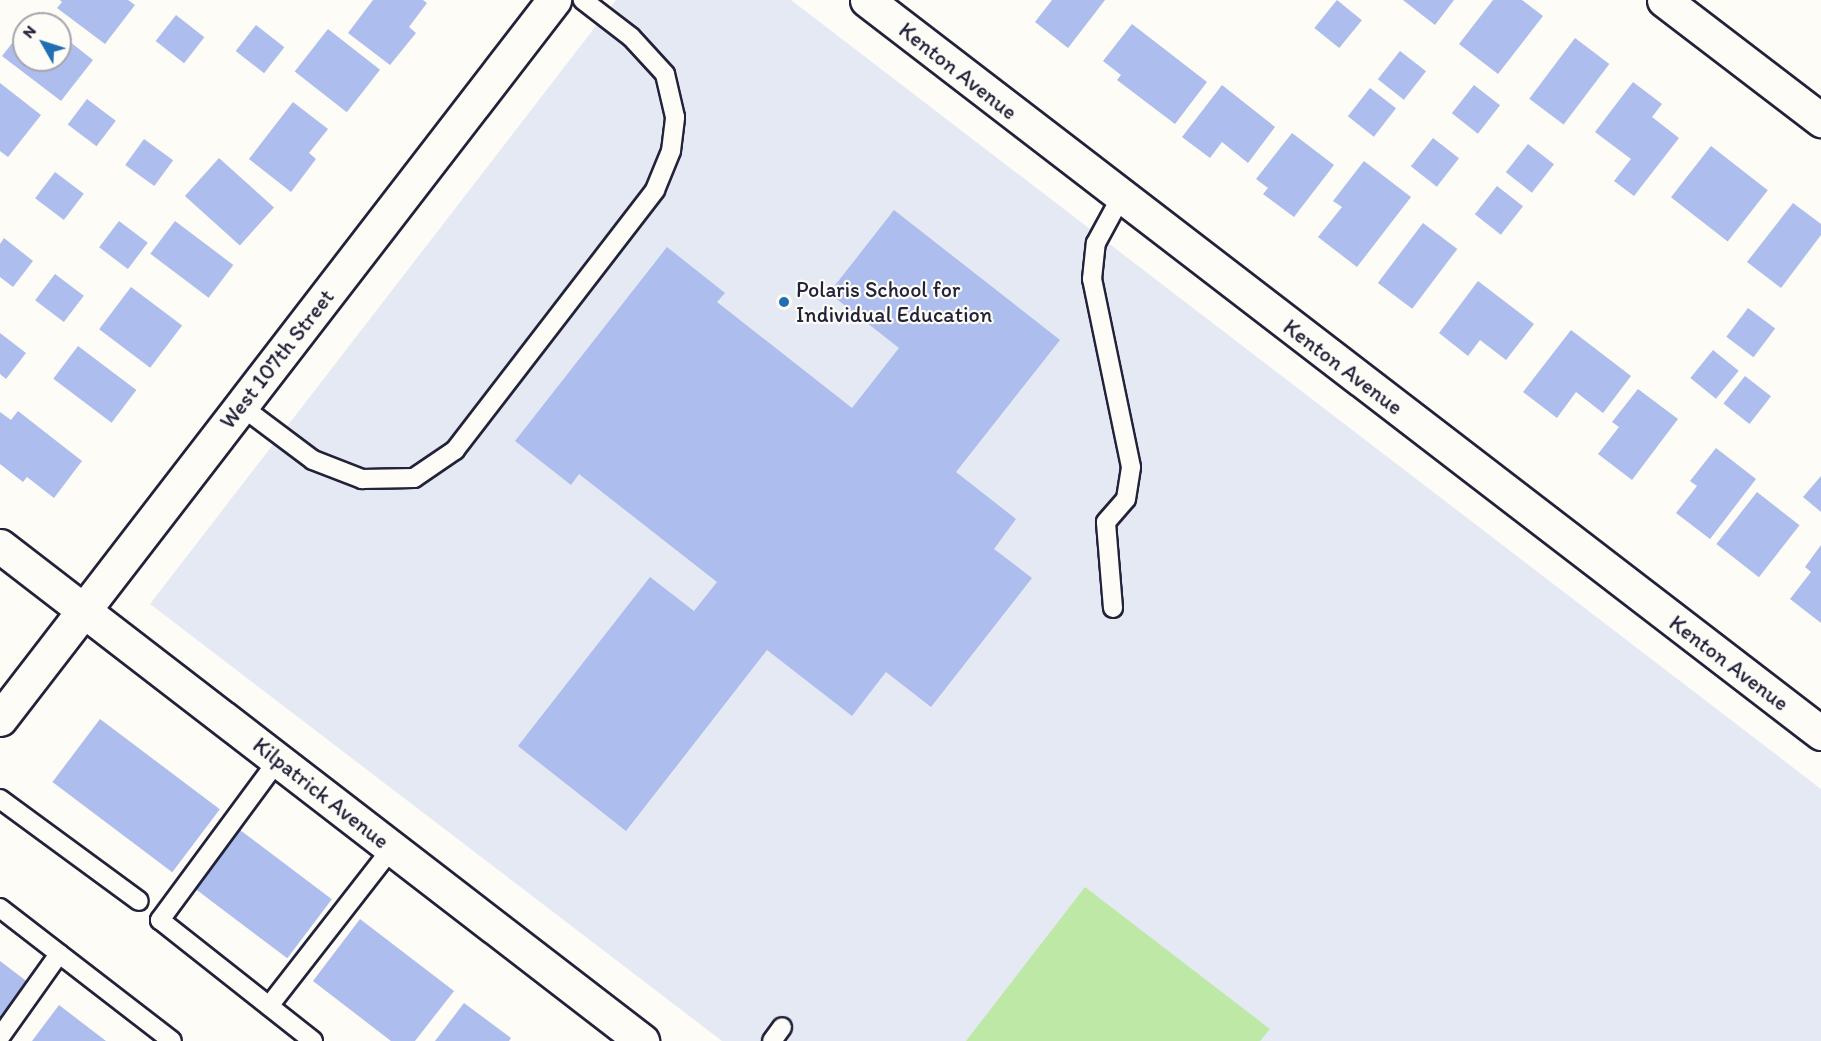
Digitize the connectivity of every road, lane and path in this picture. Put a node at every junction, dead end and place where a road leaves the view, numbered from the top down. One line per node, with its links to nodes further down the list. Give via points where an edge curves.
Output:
1 (554, 0): 7 (street, West 107th Street)
2 (583, 0): 7 (lane, via 631,38 664,74 675,117 671,151 655,190 455,450 414,478 362,479 313,460)
3 (867, 0): 6 (street, Kenton Avenue)
4 (1664, 0): 5 (street)
5 (1821, 120)
6 (1121, 197): 9 (lane, via 1096,243 1092,279 1131,467 1126,499 1106,522); 12 (street, Kenton Avenue)
7 (241, 406): 10 (street, West 107th Street)
8 (0, 546): 10 (street, Kilpatrick Avenue)
9 (1113, 608)
10 (83, 610): 11 (street, West 107th Street); 13 (street, Kilpatrick Avenue)
11 (0, 718)
12 (1821, 733)
13 (278, 760): 15 (street, Kilpatrick Avenue); 19 (lane, via 160,920)
14 (0, 799): 16 (lane)
15 (392, 848): 19 (lane); 23 (street, Kilpatrick Avenue)
16 (139, 901)
17 (0, 908): 18 (lane)
18 (59, 954): 20 (lane); 21 (lane)
19 (269, 1006): 22 (lane)
20 (0, 1037)
21 (172, 1041)
22 (314, 1041)
23 (642, 1041)

